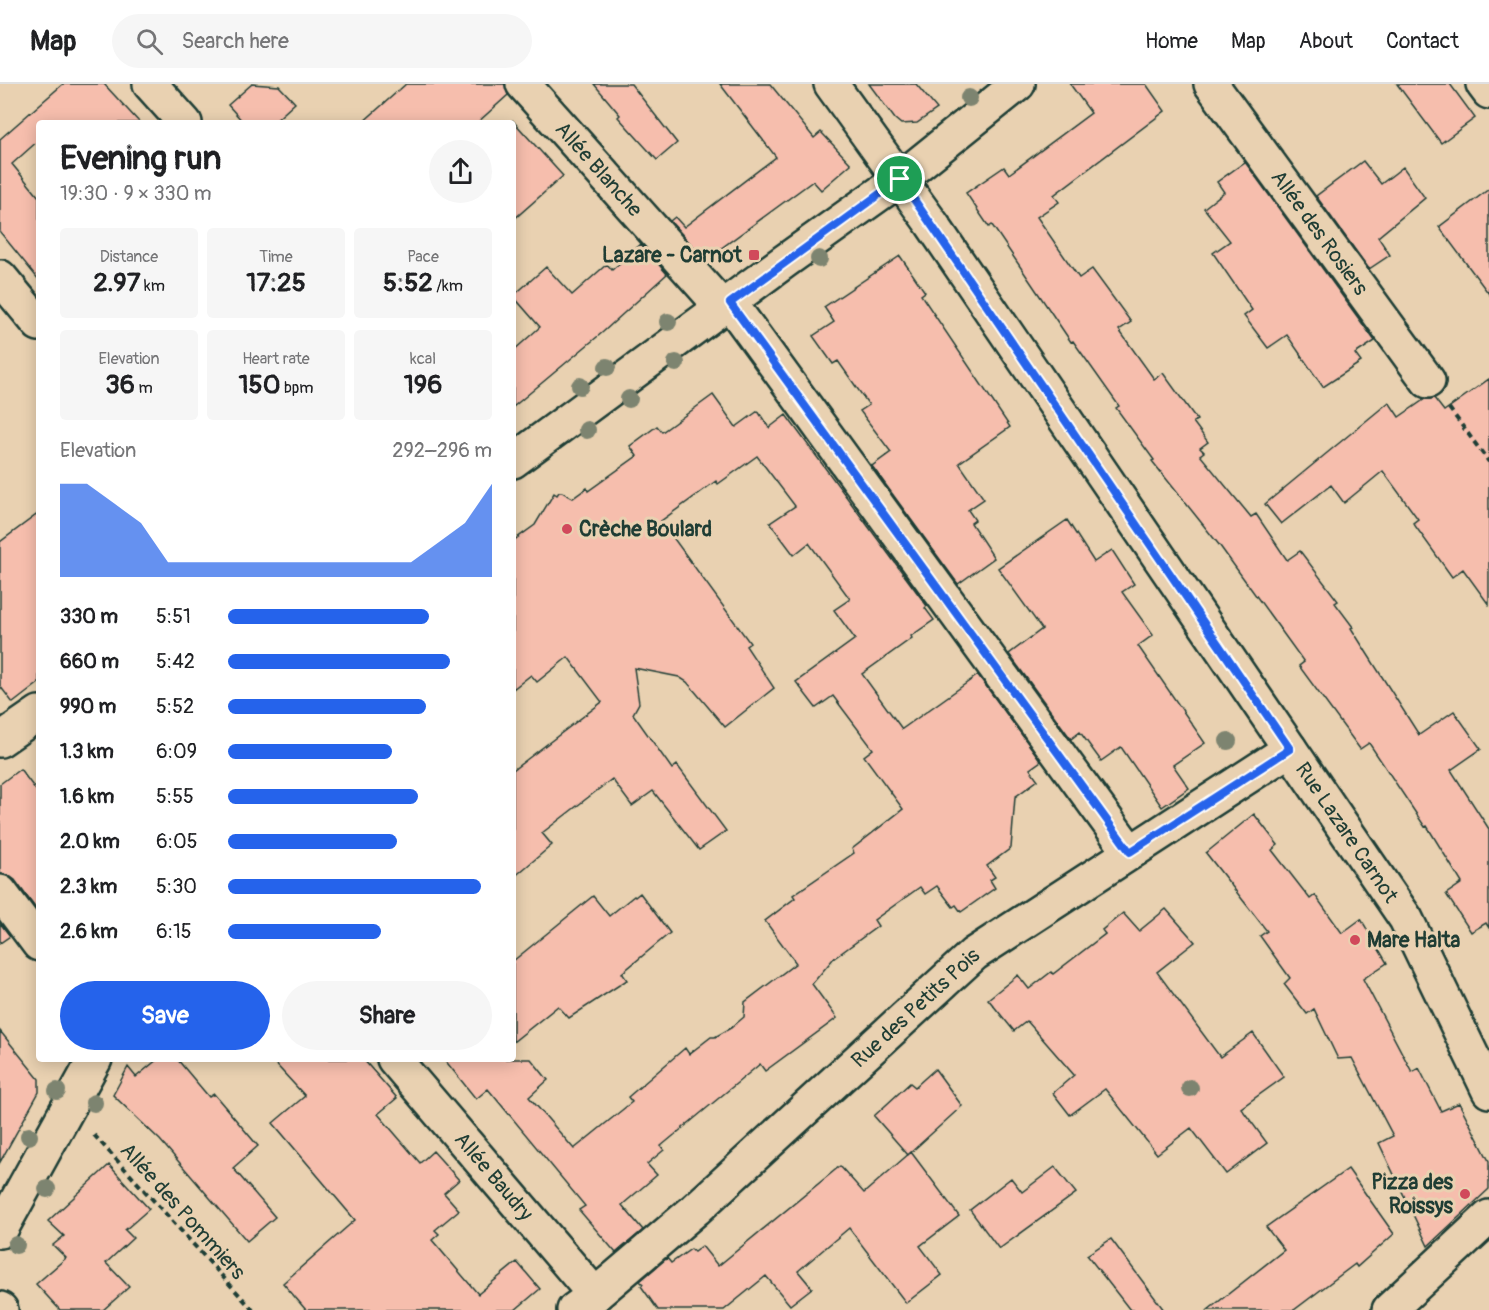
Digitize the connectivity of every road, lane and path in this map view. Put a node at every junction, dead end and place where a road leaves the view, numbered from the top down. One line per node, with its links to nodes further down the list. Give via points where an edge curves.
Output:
1 (150, 84): 8 (street)
2 (523, 84): 11 (street, Allée Blanche)
3 (831, 84): 9 (street, Rue Lazare Carnot)
4 (1018, 84): 9 (street)
5 (1211, 84): 13 (street, Allée des Rosiers)
6 (1483, 84): 7 (street)
7 (1489, 92)
8 (182, 120)
9 (900, 179): 11 (street); 18 (street, Rue Lazare Carnot)
10 (0, 278): 12 (street)
11 (726, 305): 14 (street); 19 (street, Allée Blanche)
12 (36, 320)
13 (1428, 381): 15 (path)
14 (516, 459)
15 (1489, 462)
16 (36, 715): 17 (street)
17 (3, 733)
18 (1290, 749): 19 (street, Rue des Petits Pois); 24 (street, Rue Lazare Carnot, via 1406,920)
19 (1130, 852): 28 (street, Rue des Petits Pois, via 974,954 696,1209)
20 (0, 892): 21 (street)
21 (36, 940)
22 (93, 1062): 27 (street)
23 (396, 1062): 28 (street, Allée Baudry)
24 (1489, 1091)
25 (92, 1132): 29 (path, Allée des Pommiers)
26 (1489, 1217): 30 (street)
27 (0, 1231)
28 (585, 1302)
29 (253, 1310)
30 (1389, 1310)

